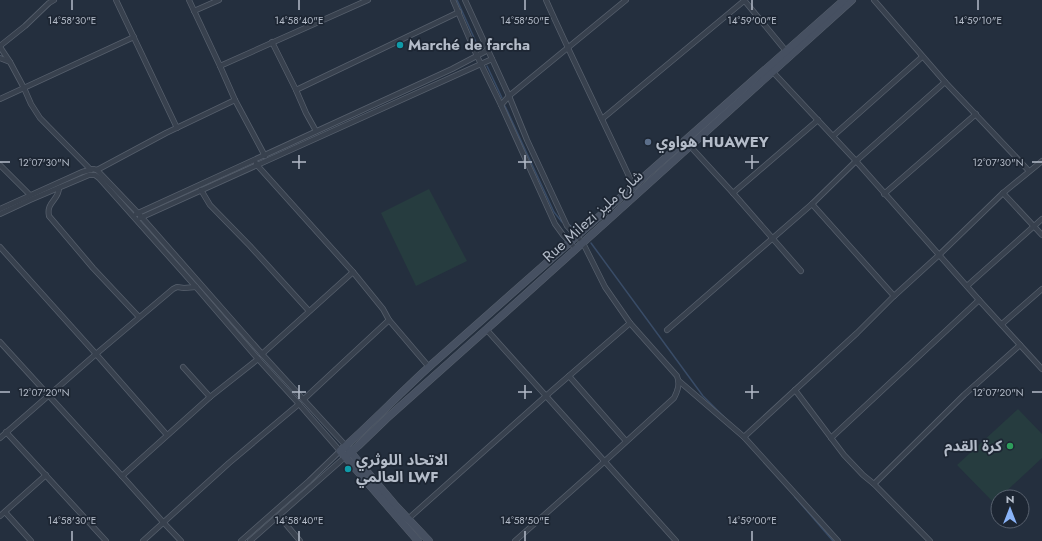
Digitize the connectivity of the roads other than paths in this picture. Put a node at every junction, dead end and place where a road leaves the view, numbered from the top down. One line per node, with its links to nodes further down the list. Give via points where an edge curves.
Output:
1 (54, 0): 14 (street)
2 (116, 0): 18 (street)
3 (189, 0): 15 (street)
4 (219, 0): 15 (street)
5 (368, 0): 19 (street)
6 (453, 0): 16 (street)
7 (465, 0): 22 (street)
8 (546, 0): 21 (street)
9 (626, 0): 21 (street)
10 (744, 0): 23 (street); 40 (street)
11 (844, 0): 17 (street, Rue Milezi شارع مليز)
12 (852, 0): 17 (street, Rue Milezi شارع مليز)
13 (874, 0): 25 (street)
14 (48, 2): 20 (street)
15 (194, 12): 30 (street)
16 (459, 12): 24 (street); 34 (street)
17 (835, 12): 23 (street, Rue Milezi شارع مليز); 31 (street, Rue Milezi شارع مليز)
18 (134, 37): 33 (street); 42 (street)
19 (272, 42): 30 (street); 34 (street)
20 (0, 47): 28 (street)
21 (567, 47): 35 (street); 40 (street)
22 (488, 50): 24 (street); 27 (street)
23 (786, 51): 31 (street, Rue Milezi شارع مليز)
24 (477, 56): 29 (street); 43 (street)
25 (922, 57): 32 (street); 44 (street)
26 (0, 58): 28 (street)
27 (492, 59): 29 (street); 35 (street)
28 (10, 62): 33 (street)
29 (481, 64): 38 (street); 48 (street)
30 (220, 66): 37 (street)
31 (770, 69): 41 (street); 45 (street, Rue Milezi شارع مليز); 56 (street, Rue Milezi شارع مليز)
32 (945, 82): 39 (street); 49 (street)
33 (24, 88): 36 (street); 53 (street, via 40,118)
34 (296, 90): 43 (street)
35 (509, 96): 38 (street); 73 (street, via 562,217)
36 (0, 99)
37 (235, 100): 42 (street); 46 (street)
38 (500, 105): 75 (street, via 555,224)
39 (976, 114): 55 (street); 61 (street)
40 (602, 119): 56 (street)
41 (818, 120): 44 (street); 59 (street)
42 (177, 128): 54 (street)
43 (316, 131): 46 (street)
44 (833, 136): 49 (street)
45 (690, 146): 59 (street); 76 (street, Rue Milezi شارع مليز)
46 (265, 155): 47 (street); 48 (street)
47 (255, 159): 52 (street); 65 (street)
48 (268, 160): 52 (street)
49 (856, 160): 61 (street); 63 (street)
50 (1042, 161): 55 (street)
51 (0, 164): 62 (street)
52 (257, 165): 58 (street); 80 (street)
53 (91, 170): 54 (street); 62 (street)
54 (97, 170): 65 (street)
55 (1029, 171): 60 (street)
56 (634, 187): 73 (street, Rue Milezi شارع مليز)
57 (59, 188): 66 (street); 67 (street, via 89,175 95,175); 88 (street, via 59,193 50,204 49,216)
58 (201, 190): 68 (street); 87 (street, via 210,205)
59 (733, 193): 74 (street)
60 (1003, 193): 71 (street); 79 (street)
61 (884, 194): 79 (street)
62 (30, 195): 64 (street)
63 (812, 204): 74 (street); 85 (street)
64 (0, 210)
65 (138, 213): 67 (street); 68 (street)
66 (0, 214)
67 (133, 216): 70 (street)
68 (142, 218): 70 (street); 97 (street)
69 (1042, 219): 71 (street)
70 (137, 220): 83 (street)
71 (1034, 226): 72 (street); 82 (street)
72 (1042, 235)
73 (577, 236): 75 (street, Rue Milezi شارع مليز); 76 (street)
74 (772, 238): 81 (street); 93 (street)
75 (570, 242): 78 (street); 99 (street, Rue Milezi شارع مليز)
76 (583, 243): 78 (street, Rue Milezi شارع مليز); 90 (street, via 606,287)
77 (0, 248): 96 (street)
78 (576, 249): 92 (street, Rue Milezi شارع مليز)
79 (939, 255): 82 (street); 85 (street)
80 (353, 272): 87 (street); 89 (street)
81 (801, 272)
82 (967, 286): 86 (street)
83 (196, 287): 88 (street, via 173,289); 98 (street)
84 (1042, 289): 91 (street)
85 (894, 296): 104 (street)
86 (979, 300): 91 (street); 114 (street)
87 (309, 311): 97 (street)
88 (139, 317): 96 (street)
89 (390, 320): 99 (street); 108 (street)
90 (630, 323): 102 (street); 103 (street, via 677,376)
91 (1002, 324): 95 (street)
92 (486, 329): 106 (street); 118 (street, Rue Milezi شارع مليز)
93 (667, 330)
94 (1, 343): 105 (street)
95 (1020, 345): 101 (street); 123 (street, via 964,395)
96 (96, 354): 105 (street); 111 (street)
97 (262, 354): 108 (street)
98 (258, 360): 107 (street); 109 (street)
99 (429, 367): 116 (street, Rue Milezi شارع مليز)
100 (183, 368): 107 (street)
101 (1042, 369)
102 (569, 376): 106 (street); 115 (street)
103 (679, 382): 112 (street); 115 (street, via 674,398)
104 (795, 390): 112 (street); 114 (street)
105 (48, 394): 110 (street); 122 (street)
106 (546, 395): 120 (street); 127 (street)
107 (210, 397): 111 (street)
108 (304, 399): 116 (street)
109 (299, 404): 117 (street); 128 (street)
110 (6, 432): 113 (street); 121 (street)
111 (167, 436): 122 (street)
112 (744, 437): 140 (street)
113 (0, 438)
114 (831, 438): 123 (street, via 844,455)
115 (626, 441): 120 (street)
116 (346, 446): 117 (street, Rue Milezi شارع مليز); 118 (street)
117 (340, 451): 119 (street); 133 (street)
118 (351, 452): 119 (street, Rue Milezi شارع مليز); 127 (street)
119 (345, 457): 126 (street); 136 (street)
120 (605, 462): 138 (street); 139 (street)
121 (46, 475): 124 (street); 130 (street)
122 (122, 476): 128 (street)
123 (874, 484): 141 (street)
124 (5, 512): 125 (street); 129 (street)
125 (0, 516)
126 (279, 516): 134 (street); 135 (street)
127 (408, 518): 137 (street)
128 (163, 522): 131 (street); 132 (street)
129 (32, 541)
130 (106, 541)
131 (143, 541)
132 (181, 541)
133 (241, 541)
134 (250, 541)
135 (300, 541)
136 (418, 541)
137 (428, 541)
138 (514, 541)
139 (676, 541)
140 (838, 541)
141 (930, 541)

